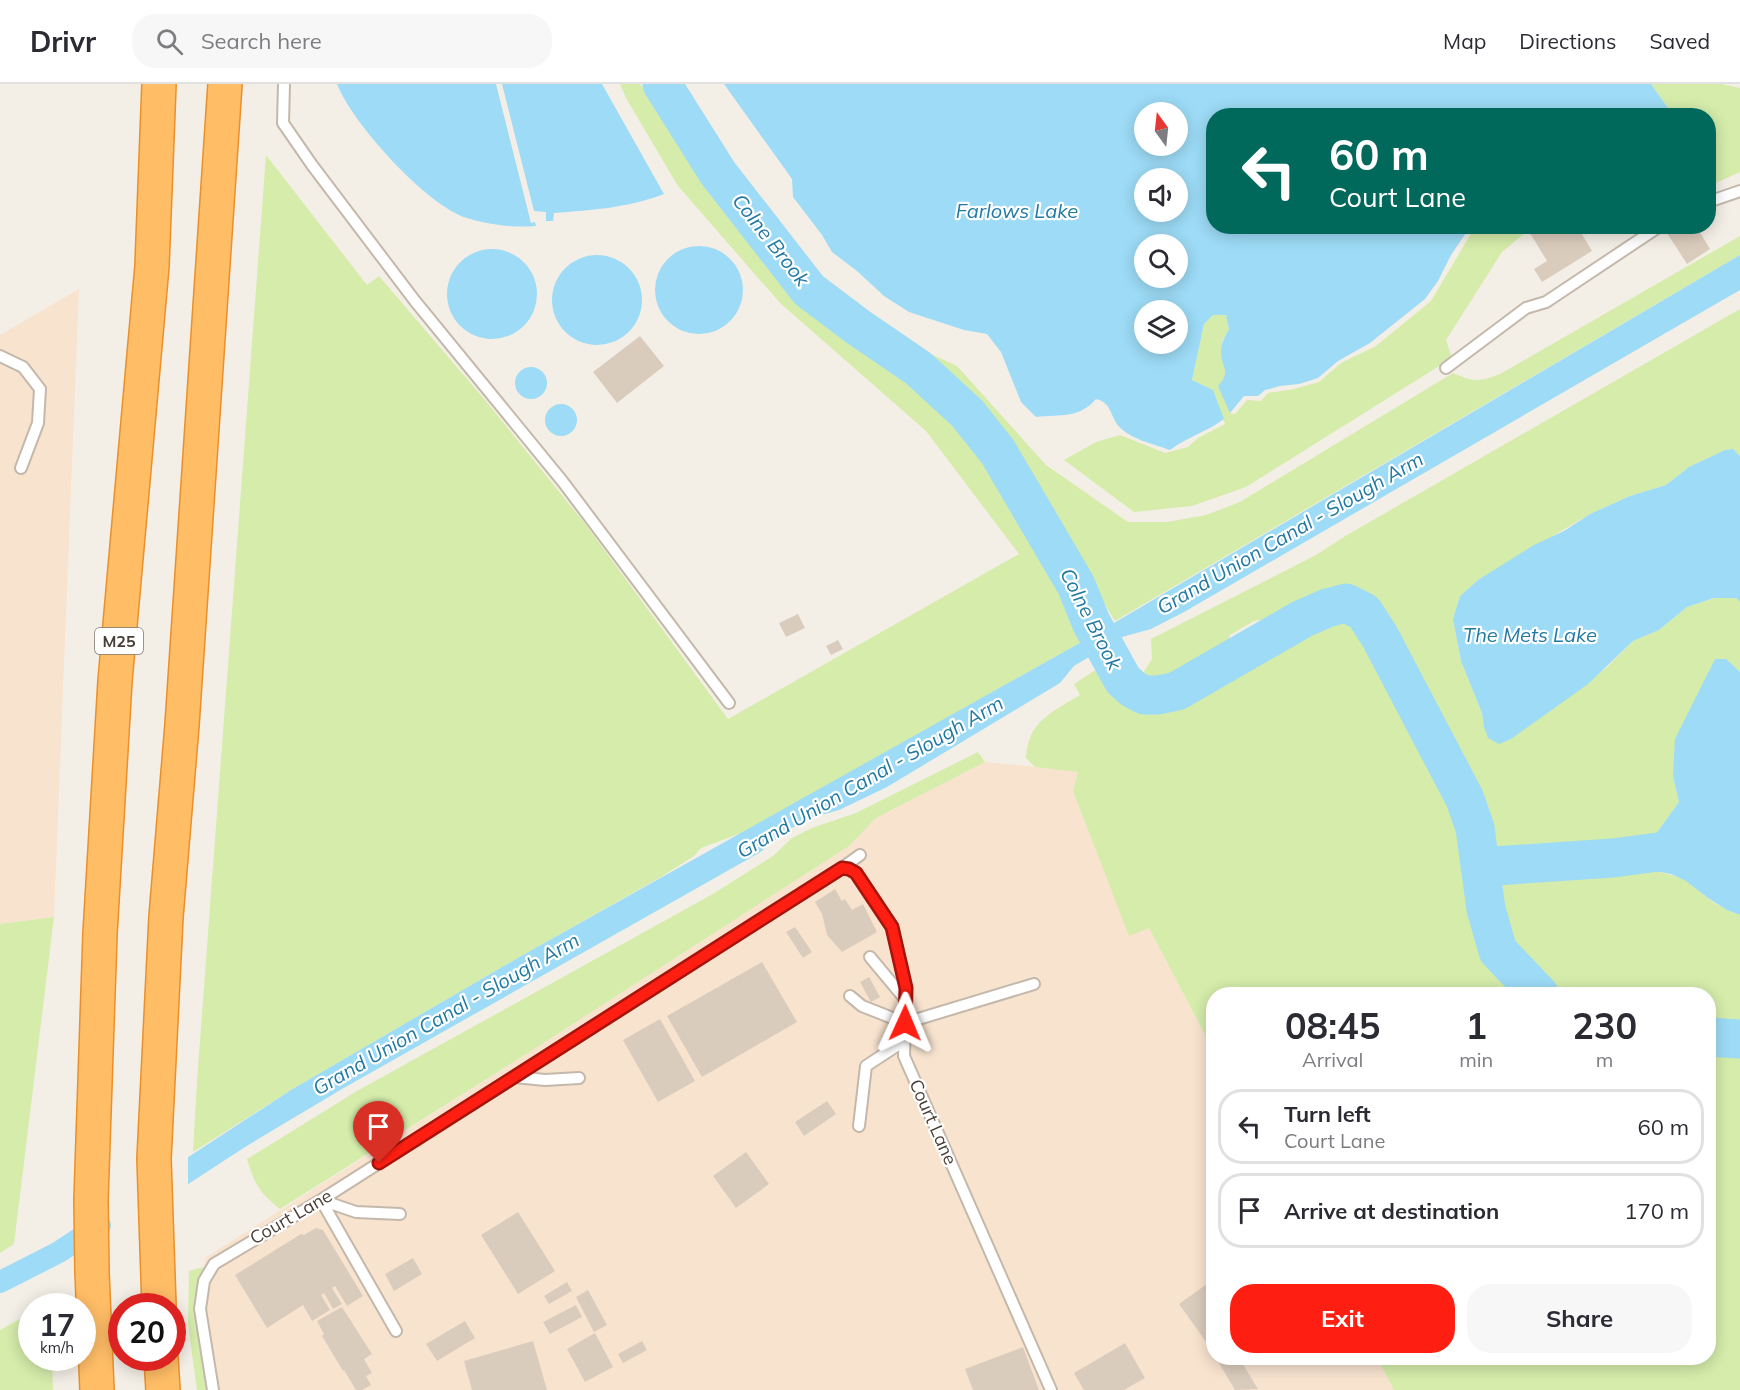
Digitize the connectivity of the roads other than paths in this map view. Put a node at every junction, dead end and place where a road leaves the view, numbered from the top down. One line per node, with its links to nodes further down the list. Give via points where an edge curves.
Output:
1 (159, 84): 27 (highway, M25, via 152,266 115,681 100,934 92,1200)
2 (225, 84): 24 (highway, via 166,917 154,1159)
3 (284, 84): 10 (lane, via 283,123 312,165 415,301 563,482)
4 (1740, 191): 5 (lane)
5 (1716, 199)
6 (1648, 234): 8 (lane, via 1546,302 1526,308)
7 (0, 356): 9 (lane, via 24,367 40,389 38,423)
8 (1446, 368)
9 (21, 468)
10 (729, 703)
11 (860, 855): 12 (lane)
12 (842, 868): 16 (lane, Court Lane, via 856,873 892,927); 19 (lane, Court Lane)
13 (870, 957): 16 (lane)
14 (1034, 984): 17 (lane)
15 (850, 996): 17 (lane, via 862,1006)
16 (905, 999): 17 (lane, Court Lane)
17 (905, 1023): 18 (lane, Court Lane)
18 (904, 1041): 21 (lane, via 866,1066); 30 (lane, Court Lane, via 904,1056)
19 (515, 1077): 20 (lane); 22 (lane, Court Lane)
20 (579, 1078)
21 (860, 1126)
22 (321, 1200): 23 (lane, via 356,1212); 25 (lane); 29 (lane, Court Lane, via 224,1256 207,1274 201,1288 200,1309)
23 (400, 1214)
24 (158, 1293)
25 (396, 1331)
26 (162, 1371): 28 (highway)
27 (97, 1390)
28 (163, 1390)
29 (213, 1390)
30 (1051, 1390)

